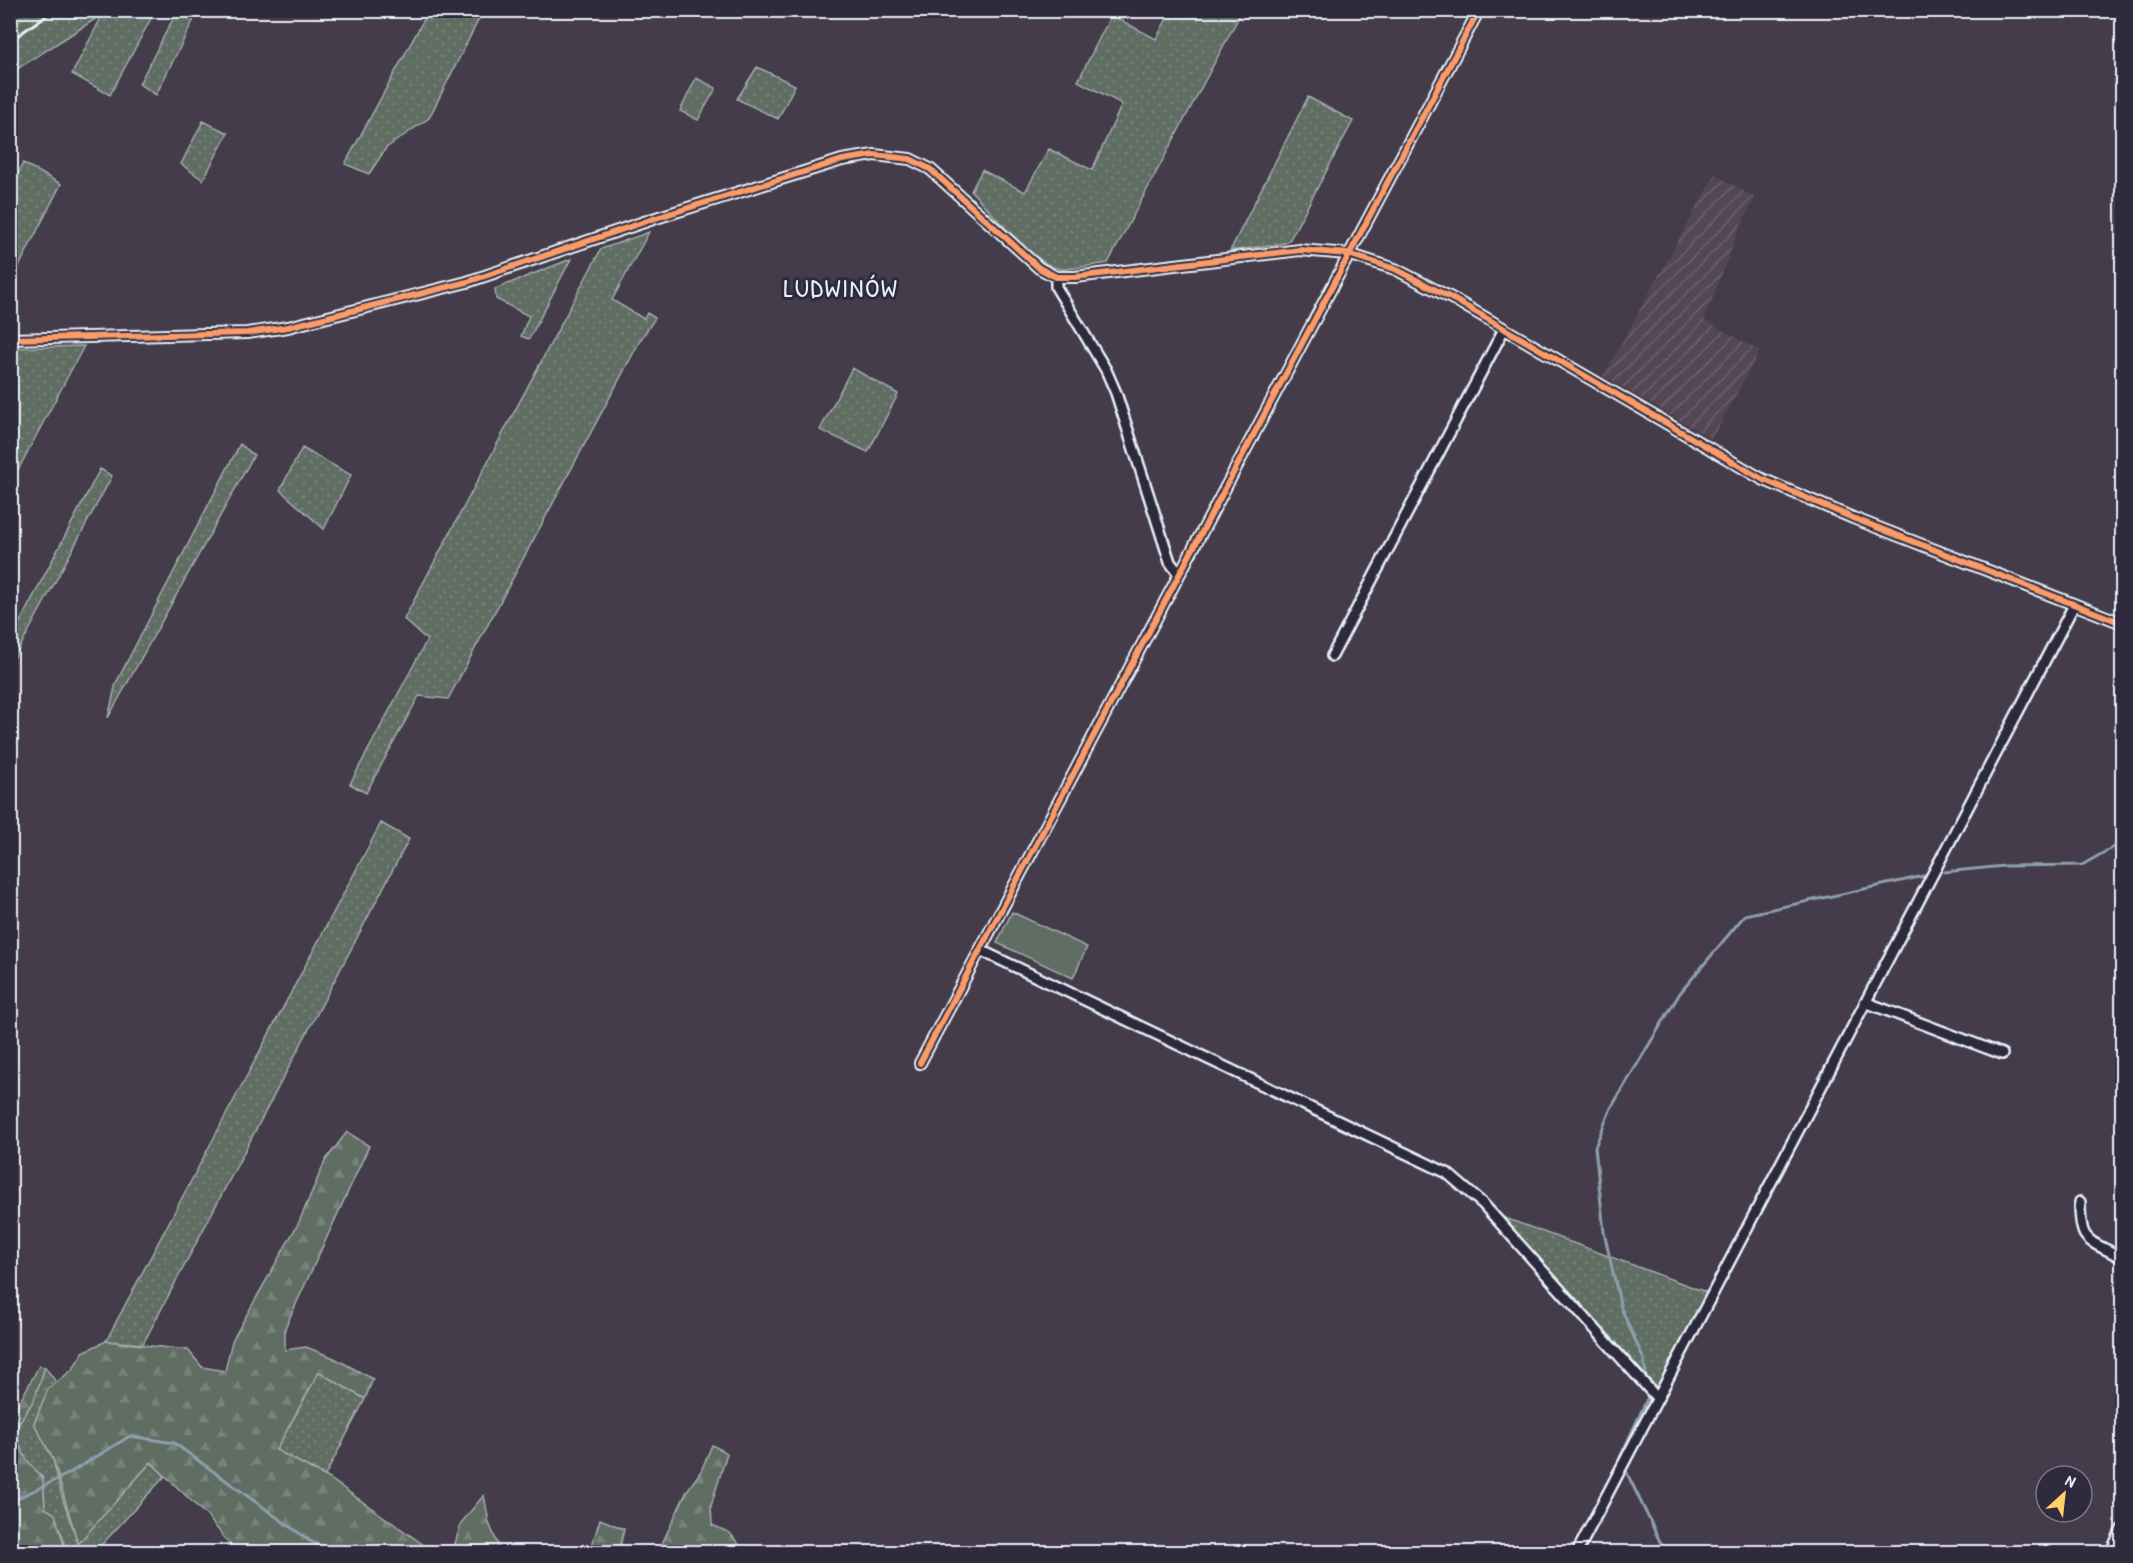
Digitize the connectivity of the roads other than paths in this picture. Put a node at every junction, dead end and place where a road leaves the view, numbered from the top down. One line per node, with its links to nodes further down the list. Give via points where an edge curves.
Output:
1 (1479, 10): 2 (street)
2 (1348, 254): 3 (street, via 1278,251); 4 (street, via 1404,273); 6 (street)
3 (1056, 277): 5 (street, via 1031,261 930,169 910,159 874,155 842,160 656,218 448,288 288,327 247,333); 6 (street, via 1056,287 1113,385 1170,562)
4 (1504, 329): 7 (street, via 1762,479 1853,519); 9 (street)
5 (10, 339)
6 (1179, 574): 10 (street)
7 (2074, 605): 8 (street); 11 (street)
8 (2122, 623)
9 (1332, 656)
10 (980, 950): 13 (street); 16 (street, via 1447,1173 1483,1204)
11 (1865, 1002): 12 (street); 16 (street)
12 (2002, 1054)
13 (920, 1063)
14 (2080, 1202): 15 (street, via 2083,1236)
15 (2122, 1258)
16 (1657, 1398): 18 (street)
17 (2122, 1529): 19 (street)
18 (1577, 1552)
19 (2111, 1552)

